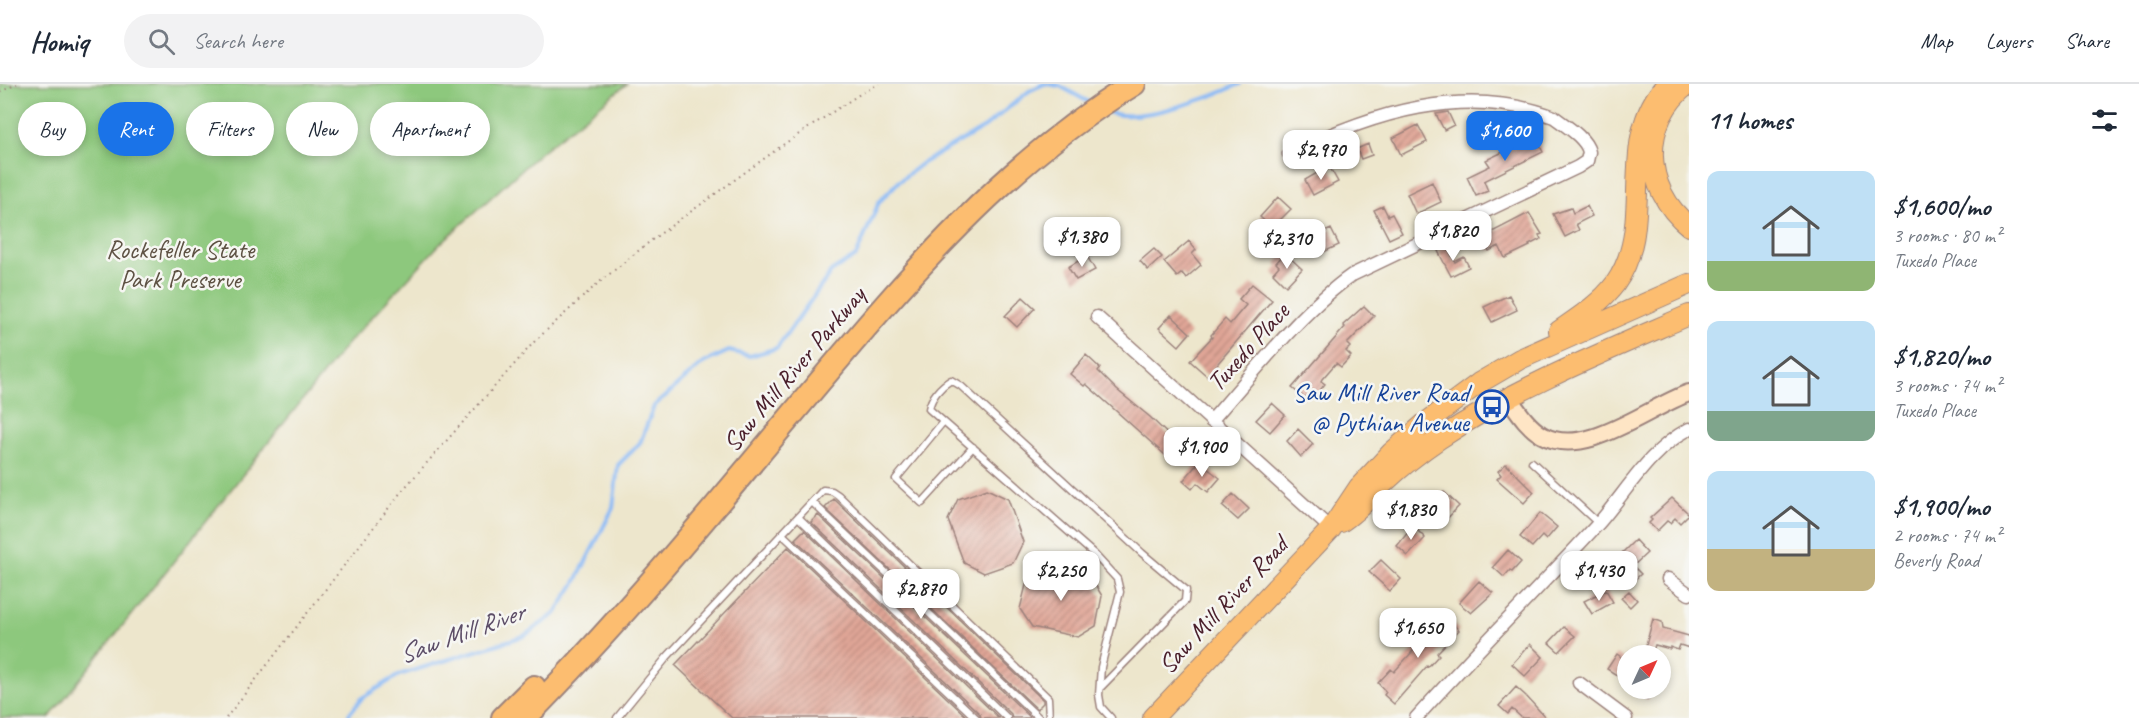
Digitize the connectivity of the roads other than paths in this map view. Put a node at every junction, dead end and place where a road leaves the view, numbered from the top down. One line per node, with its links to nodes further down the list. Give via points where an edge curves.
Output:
1 (1667, 84): 14 (main road, via 1651,106 1642,128 1635,232 1622,273 1593,306)
2 (1688, 84): 8 (main road, via 1663,113 1652,154 1659,190)
3 (1115, 87): 6 (highway, Saw Mill River Parkway)
4 (1513, 94): 17 (street, Tuxedo Place, via 1573,132 1588,147 1589,157 1583,164 1352,275 1294,328)
5 (1411, 96): 7 (street)
6 (1079, 111): 31 (highway, Saw Mill River Parkway, via 991,173 912,253 635,578); 32 (highway, Saw Mill River Parkway, via 921,265 646,588)
7 (1289, 154)
8 (1689, 226)
9 (1689, 284): 14 (main road)
10 (1689, 315): 13 (main road)
11 (1097, 317): 17 (street)
12 (1689, 328): 13 (main road)
13 (1623, 344): 16 (main road, Saw Mill River Road)
14 (1500, 370): 25 (main road, Saw Mill River Road, via 1443,409 1391,453 1350,498)
15 (1689, 393): 16 (street, via 1599,436 1572,442 1550,439 1538,432 1527,424)
16 (1508, 397): 25 (main road, Saw Mill River Road, via 1420,452)
17 (1211, 421): 25 (street)
18 (944, 422): 20 (lane); 20 (lane, via 896,479 922,503); 30 (lane, via 929,409 930,400 951,380 1186,590 1185,601)
19 (1689, 429): 24 (street, via 1646,462)
20 (973, 447): 30 (lane, via 1117,579 1119,592 1101,667)
21 (1532, 462): 24 (lane)
22 (812, 502): 23 (lane); 36 (lane); 37 (lane, via 823,490 838,495 1048,698)
23 (798, 518): 26 (lane); 35 (lane)
24 (1598, 523): 40 (street)
25 (1332, 529): 39 (main road, Saw Mill River Road)
26 (782, 534): 33 (lane, via 667,657); 34 (lane)
27 (1668, 579): 28 (street)
28 (1689, 594)
29 (1579, 683): 41 (street)
30 (1101, 687): 38 (lane, via 1101,707)
31 (502, 718)
32 (525, 718)
33 (617, 718)
34 (976, 718)
35 (1007, 718)
36 (1039, 718)
37 (1049, 718)
38 (1111, 718)
39 (1153, 718)
40 (1416, 718)
41 (1626, 718)

